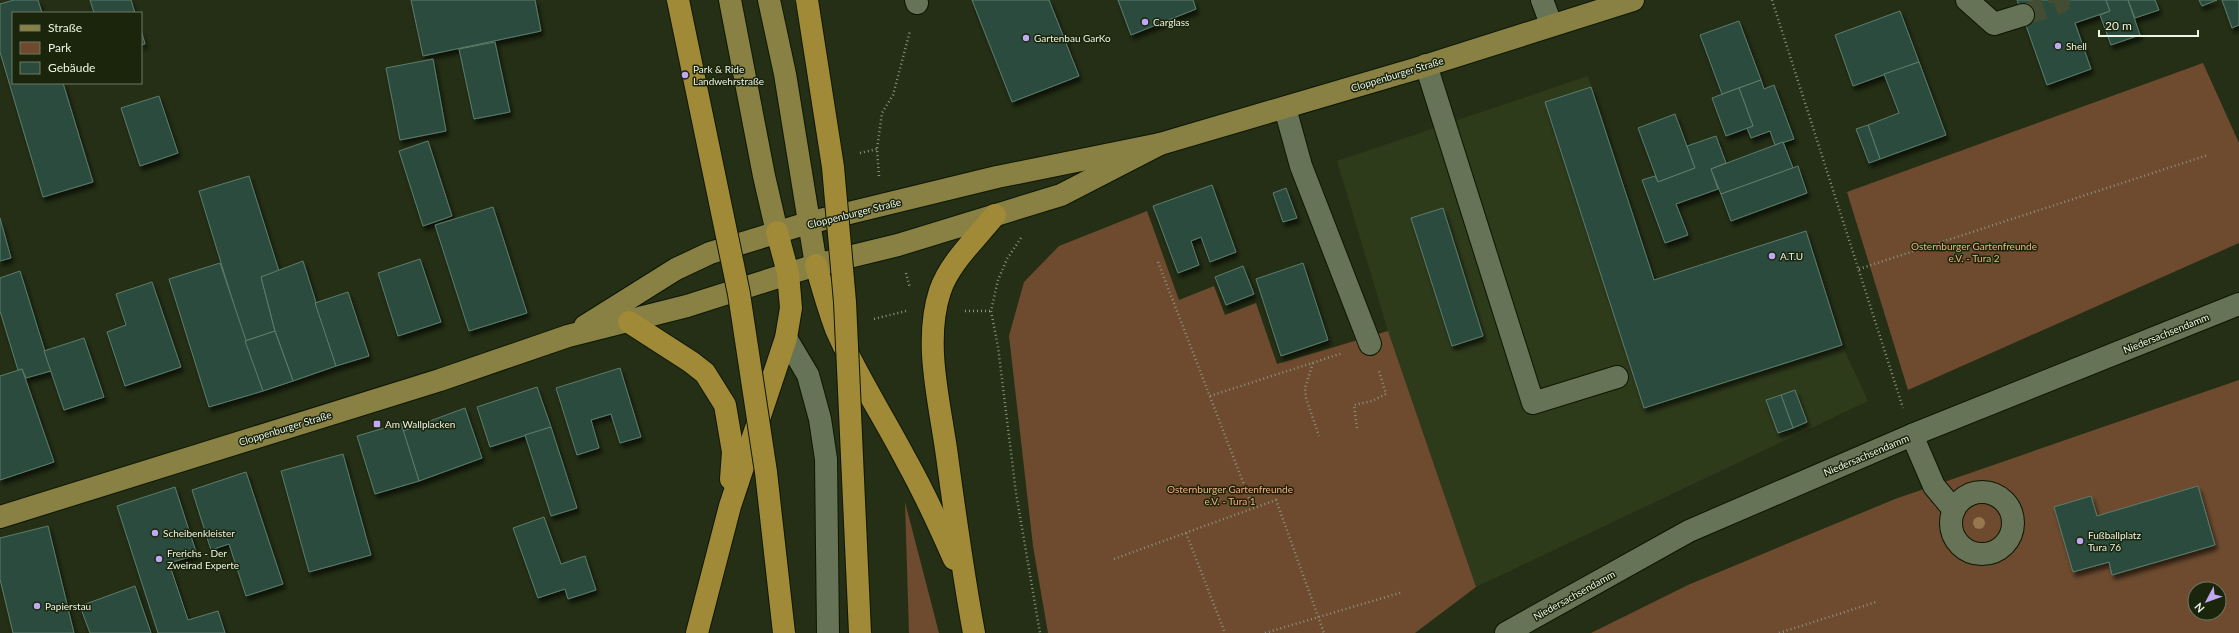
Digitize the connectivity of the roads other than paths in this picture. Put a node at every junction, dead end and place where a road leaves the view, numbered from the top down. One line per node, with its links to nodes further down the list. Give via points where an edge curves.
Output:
1 (678, 0): 31 (highway, bridge, via 738,294 766,472)
2 (730, 0): 15 (main road)
3 (769, 0): 14 (main road, via 784,74)
4 (807, 0): 33 (highway, bridge, via 833,167 845,302)
5 (1542, 0): 9 (street)
6 (1632, 0): 9 (main road, Cloppenburger Straße)
7 (1967, 0): 8 (street, via 1994,24)
8 (2023, 15)
9 (1551, 24): 10 (main road, Cloppenburger Straße)
10 (1426, 65): 11 (main road, Cloppenburger Straße); 23 (street, via 1534,403)
11 (1285, 108): 12 (main road, Cloppenburger Straße); 22 (street, via 1302,166)
12 (1160, 144): 13 (main road, Cloppenburger Straße, via 1061,195); 14 (main road, Cloppenburger Straße, via 1050,165)
13 (995, 215): 16 (main road, Cloppenburger Straße, via 898,245); 28 (highway, via 955,264 941,289 935,311 933,337 937,382)
14 (808, 223): 15 (main road, Cloppenburger Straße); 16 (main road)
15 (777, 232): 17 (highway); 20 (main road, Cloppenburger Straße, via 710,253 676,269)
16 (816, 265): 17 (main road, Cloppenburger Straße); 28 (highway, via 844,346 936,517)
17 (788, 274): 19 (main road, Cloppenburger Straße); 21 (highway, via 791,308)
18 (2239, 304): 24 (street, Niedersachsendamm)
19 (629, 322): 20 (main road, Cloppenburger Straße); 25 (highway, via 691,362 704,374 726,405 733,452)
20 (568, 336): 27 (main road, Cloppenburger Straße, via 440,380)
21 (786, 338): 25 (highway); 32 (street, via 808,375 820,419 826,459)
22 (1370, 344)
23 (1617, 377)
24 (1912, 435): 26 (street, via 1934,486); 29 (street, Niedersachsendamm, via 1689,531)
25 (730, 506): 30 (highway)
26 (1954, 510)
27 (0, 516)
28 (965, 584): 34 (highway)
29 (1518, 630)
30 (697, 633)
31 (784, 633)
32 (828, 633)
33 (860, 633)
34 (974, 633)

